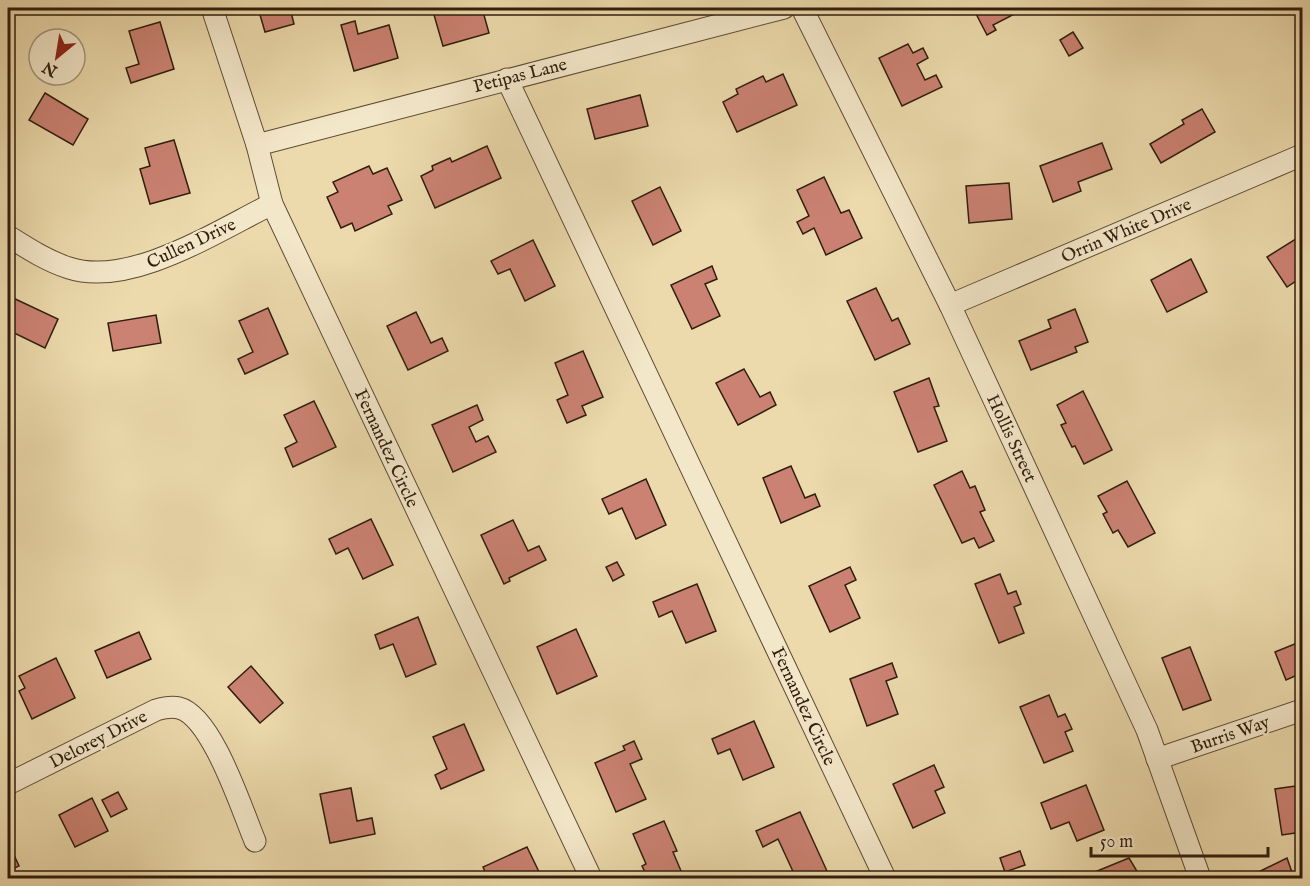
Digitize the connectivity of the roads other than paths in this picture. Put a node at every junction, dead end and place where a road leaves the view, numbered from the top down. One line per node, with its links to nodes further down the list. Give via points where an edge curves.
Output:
1 (212, 8): 5 (street, Fernandez Circle)
2 (784, 8): 4 (street, Petipas Lane)
3 (802, 8): 9 (street, Hollis Street)
4 (507, 79): 5 (street, Petipas Lane); 15 (street, Fernandez Circle)
5 (257, 145): 7 (street, Fernandez Circle)
6 (1302, 154): 9 (street, Orrin White Drive)
7 (272, 204): 8 (street, Cullen Drive, via 147,265 108,272 71,269); 14 (street, Fernandez Circle)
8 (8, 236)
9 (950, 305): 11 (street, Hollis Street)
10 (1302, 710): 11 (street, Burris Way)
11 (1157, 759): 16 (street, Hollis Street)
12 (8, 784): 13 (street, Delorey Drive, via 156,710 179,708 206,732)
13 (255, 841)
14 (591, 879)
15 (885, 879)
16 (1200, 879)

